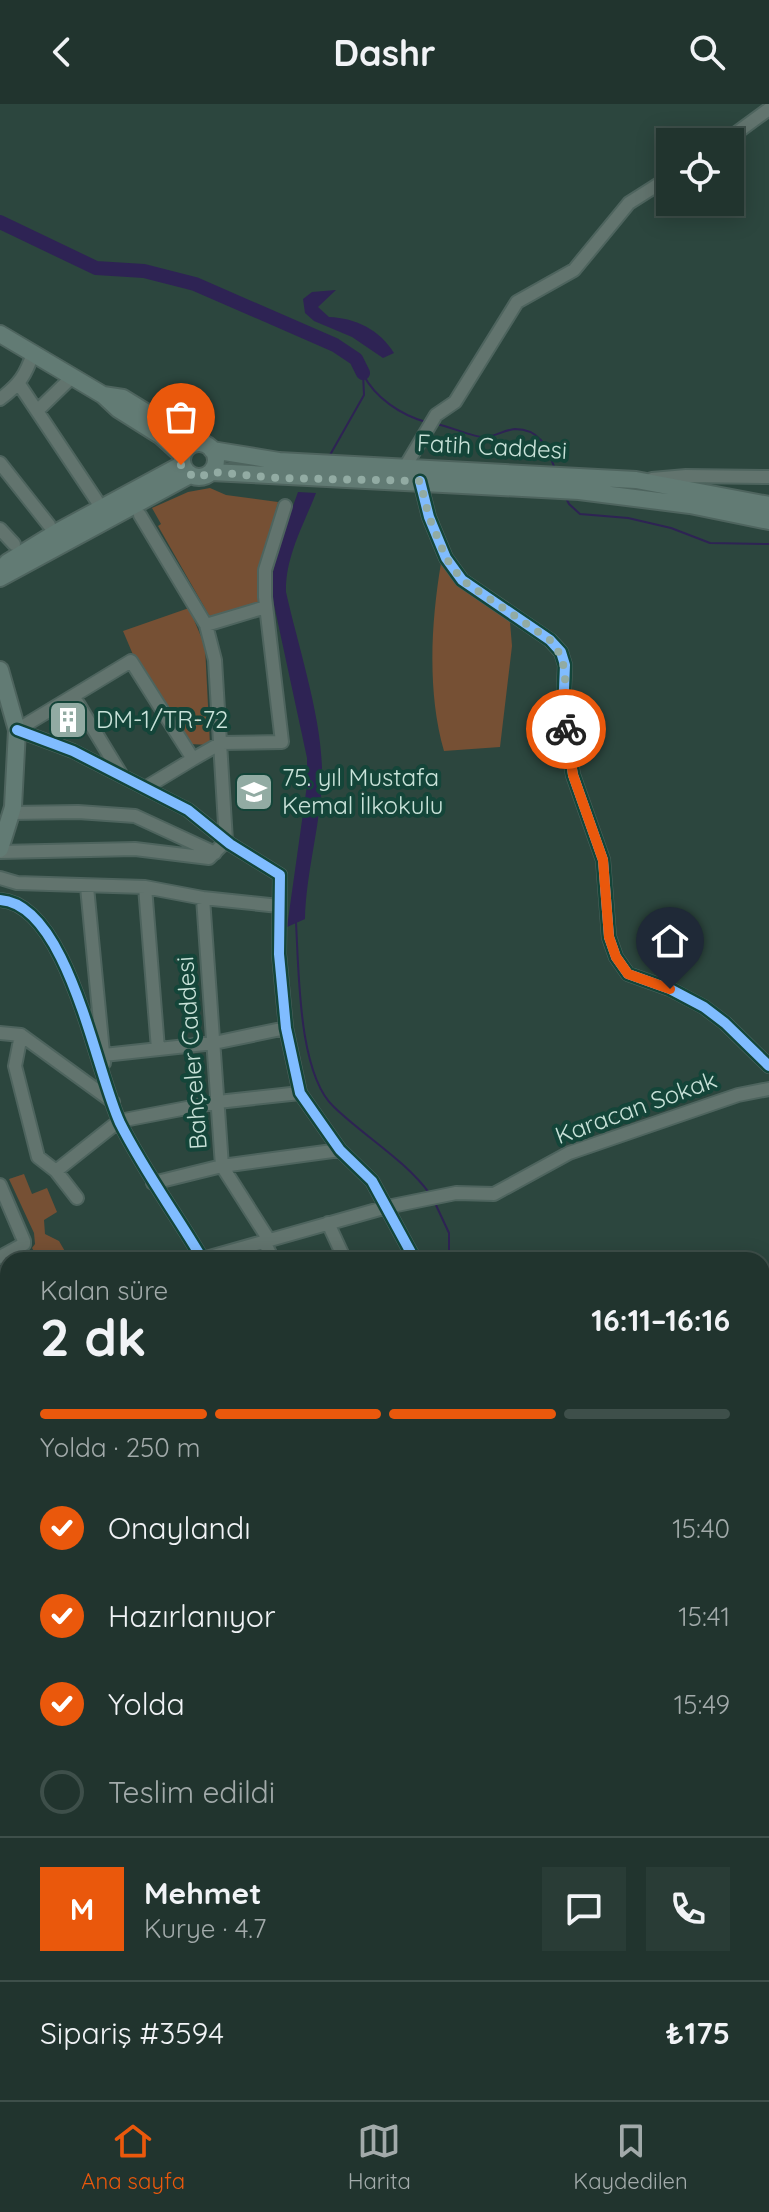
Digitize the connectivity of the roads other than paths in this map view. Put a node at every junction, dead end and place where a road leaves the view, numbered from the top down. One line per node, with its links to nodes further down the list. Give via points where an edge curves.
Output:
1 (769, 109): 2 (street)
2 (743, 128)
3 (656, 186): 15 (street, via 629,203 574,270 517,302 455,402 436,415)
4 (0, 334): 5 (main road)
5 (33, 353): 6 (main road); 7 (street)
6 (73, 376): 8 (main road); 10 (street)
7 (19, 384): 9 (street); 10 (street)
8 (103, 395): 11 (main road, via 123,398); 14 (main road, via 161,436)
9 (0, 399)
10 (37, 411): 26 (street)
11 (196, 443): 12 (main road); 14 (main road, via 186,448)
12 (212, 450): 16 (main road, Fatih Caddesi); 18 (main road)
13 (0, 463): 31 (street)
14 (184, 465): 18 (main road, via 198,478); 25 (main road); 34 (main road, via 57,532)
15 (405, 467): 17 (main road, Fatih Caddesi); 23 (main road, Fatih Caddesi)
16 (279, 469): 17 (main road, Fatih Caddesi); 19 (main road, Fatih Caddesi)
17 (351, 471): 22 (main road, Fatih Caddesi)
18 (211, 472): 19 (main road, Fatih Caddesi)
19 (232, 475): 25 (main road)
20 (769, 477): 21 (street)
21 (636, 480): 24 (main road, Fatih Caddesi); 27 (main road, Fatih Caddesi)
22 (420, 481): 23 (main road, Fatih Caddesi); 61 (street, via 446,558 462,580 561,652 573,775 603,860 609,937 616,957 628,974 704,1007)
23 (544, 482): 24 (main road)
24 (578, 483): 30 (main road, Fatih Caddesi)
25 (172, 484): 35 (main road)
26 (97, 501)
27 (769, 505)
28 (285, 506): 36 (street, via 265,570)
29 (140, 515): 37 (street)
30 (769, 521)
31 (49, 525)
32 (0, 529): 33 (street)
33 (14, 544)
34 (0, 570)
35 (0, 578)
36 (266, 607): 37 (street); 41 (street, via 282,742)
37 (206, 625): 41 (street, via 215,660)
38 (0, 670): 40 (main road)
39 (74, 697): 40 (street); 42 (street, via 131,661); 43 (street)
40 (17, 730): 43 (street); 45 (main road)
41 (221, 743): 42 (street); 46 (street)
42 (193, 759): 44 (street)
43 (122, 776): 44 (street)
44 (145, 788): 46 (street, via 188,810)
45 (11, 813): 47 (main road); 48 (street, via 135,816)
46 (226, 841): 48 (street); 54 (street, via 280,875)
47 (0, 850): 48 (street, via 135,849 202,858)
48 (215, 853)
49 (0, 878): 50 (street)
50 (87, 887): 51 (street); 60 (street)
51 (145, 887): 52 (street); 59 (street)
52 (203, 898): 54 (street); 58 (street, Bahçeler Caddesi)
53 (0, 900): 62 (street, via 14,901 30,913 71,976)
54 (279, 906): 55 (street)
55 (286, 1028): 58 (street); 64 (street)
56 (0, 1033): 57 (street)
57 (21, 1035): 65 (street); 70 (street, via 15,1066 24,1110 38,1157)
58 (214, 1043): 59 (street); 66 (street, Bahçeler Caddesi)
59 (158, 1049): 60 (street)
60 (104, 1055): 62 (street)
61 (769, 1066)
62 (103, 1075): 65 (street)
63 (769, 1089): 74 (street, Karacan Sokak, via 569,1153 494,1194 442,1195)
64 (300, 1093): 66 (street); 68 (street)
65 (113, 1102): 67 (street)
66 (218, 1102): 67 (street); 69 (street, Bahçeler Caddesi)
67 (119, 1121): 70 (street); 71 (street)
68 (340, 1150): 69 (street); 74 (street, via 372,1181)
69 (222, 1166): 71 (street); 76 (street, Bahçeler Caddesi)
70 (56, 1171): 73 (street)
71 (153, 1183): 78 (street)
72 (0, 1185): 77 (street, via 24,1244)
73 (77, 1198)
74 (387, 1207): 75 (street, Karacan Sokak); 82 (street)
75 (328, 1223): 76 (street, Karacan Sokak); 81 (street)
76 (266, 1241): 79 (street, Karacan Sokak); 80 (street, Bahçeler Caddesi)
77 (9, 1252)
78 (197, 1252)
79 (226, 1252)
80 (270, 1252)
81 (341, 1252)
82 (411, 1252)

